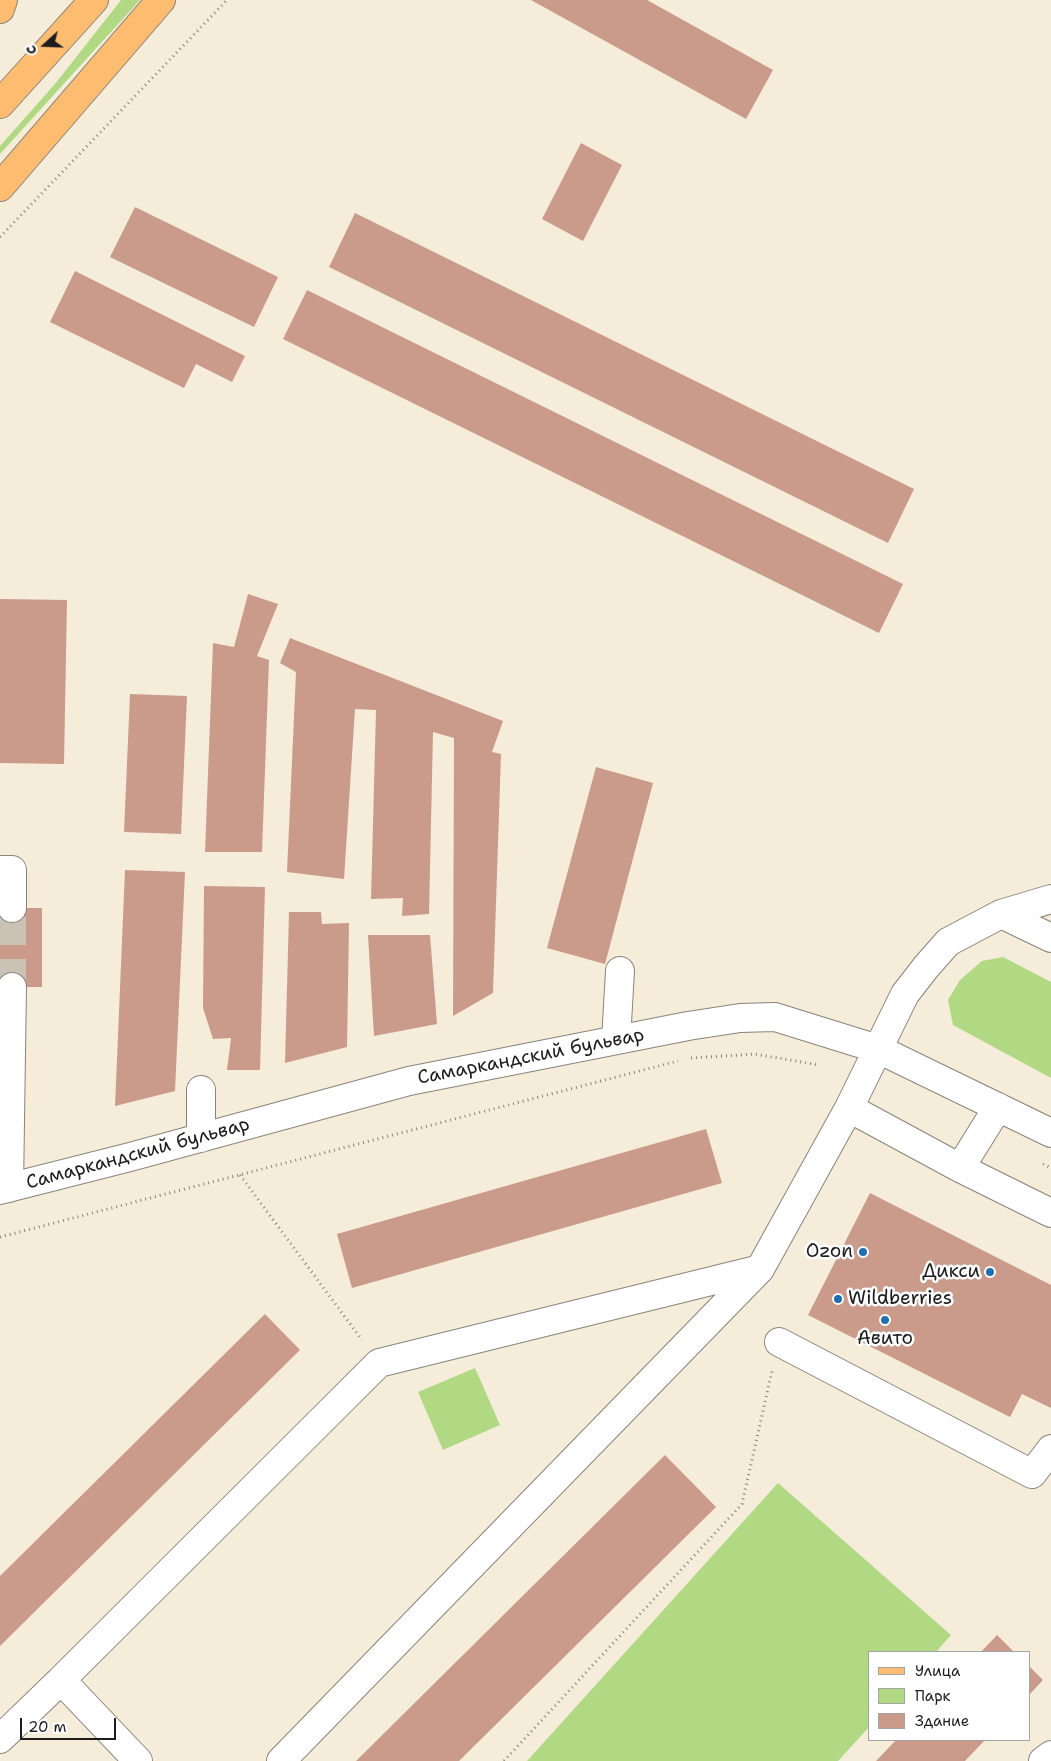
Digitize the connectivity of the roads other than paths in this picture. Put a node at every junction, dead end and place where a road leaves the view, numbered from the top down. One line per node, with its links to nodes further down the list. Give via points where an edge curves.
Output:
1 (3, 0): 4 (main road)
2 (94, 0): 5 (main road)
3 (161, 0): 6 (main road)
4 (0, 9)
5 (0, 104)
6 (0, 188)
7 (0, 870): 9 (street, via 12,870)
8 (1051, 899): 10 (street)
9 (12, 908)
10 (1001, 914): 11 (street); 15 (street, via 948,942 905,994)
11 (1051, 938)
12 (620, 971): 14 (street)
13 (12, 987): 22 (street)
14 (616, 1040): 15 (street, Самаркандский бульвар, via 740,1018 775,1017); 20 (street, Самаркандский бульвар, via 409,1081)
15 (878, 1048): 17 (street, Самаркандский бульвар); 18 (street)
16 (201, 1090): 20 (street)
17 (998, 1107): 19 (street, Самаркандский бульвар); 21 (street)
18 (849, 1108): 21 (street); 24 (street)
19 (1051, 1133)
20 (201, 1138): 22 (street, Самаркандский бульвар)
21 (960, 1168): 23 (street)
22 (4, 1189)
23 (1051, 1214)
24 (760, 1269): 27 (street, via 379,1363); 31 (street)
25 (779, 1342): 26 (street, via 1032,1474)
26 (1051, 1449)
27 (61, 1680): 28 (street); 30 (street)
28 (0, 1740)
29 (1051, 1755): 32 (street)
30 (138, 1761)
31 (281, 1761)
32 (1044, 1761)

